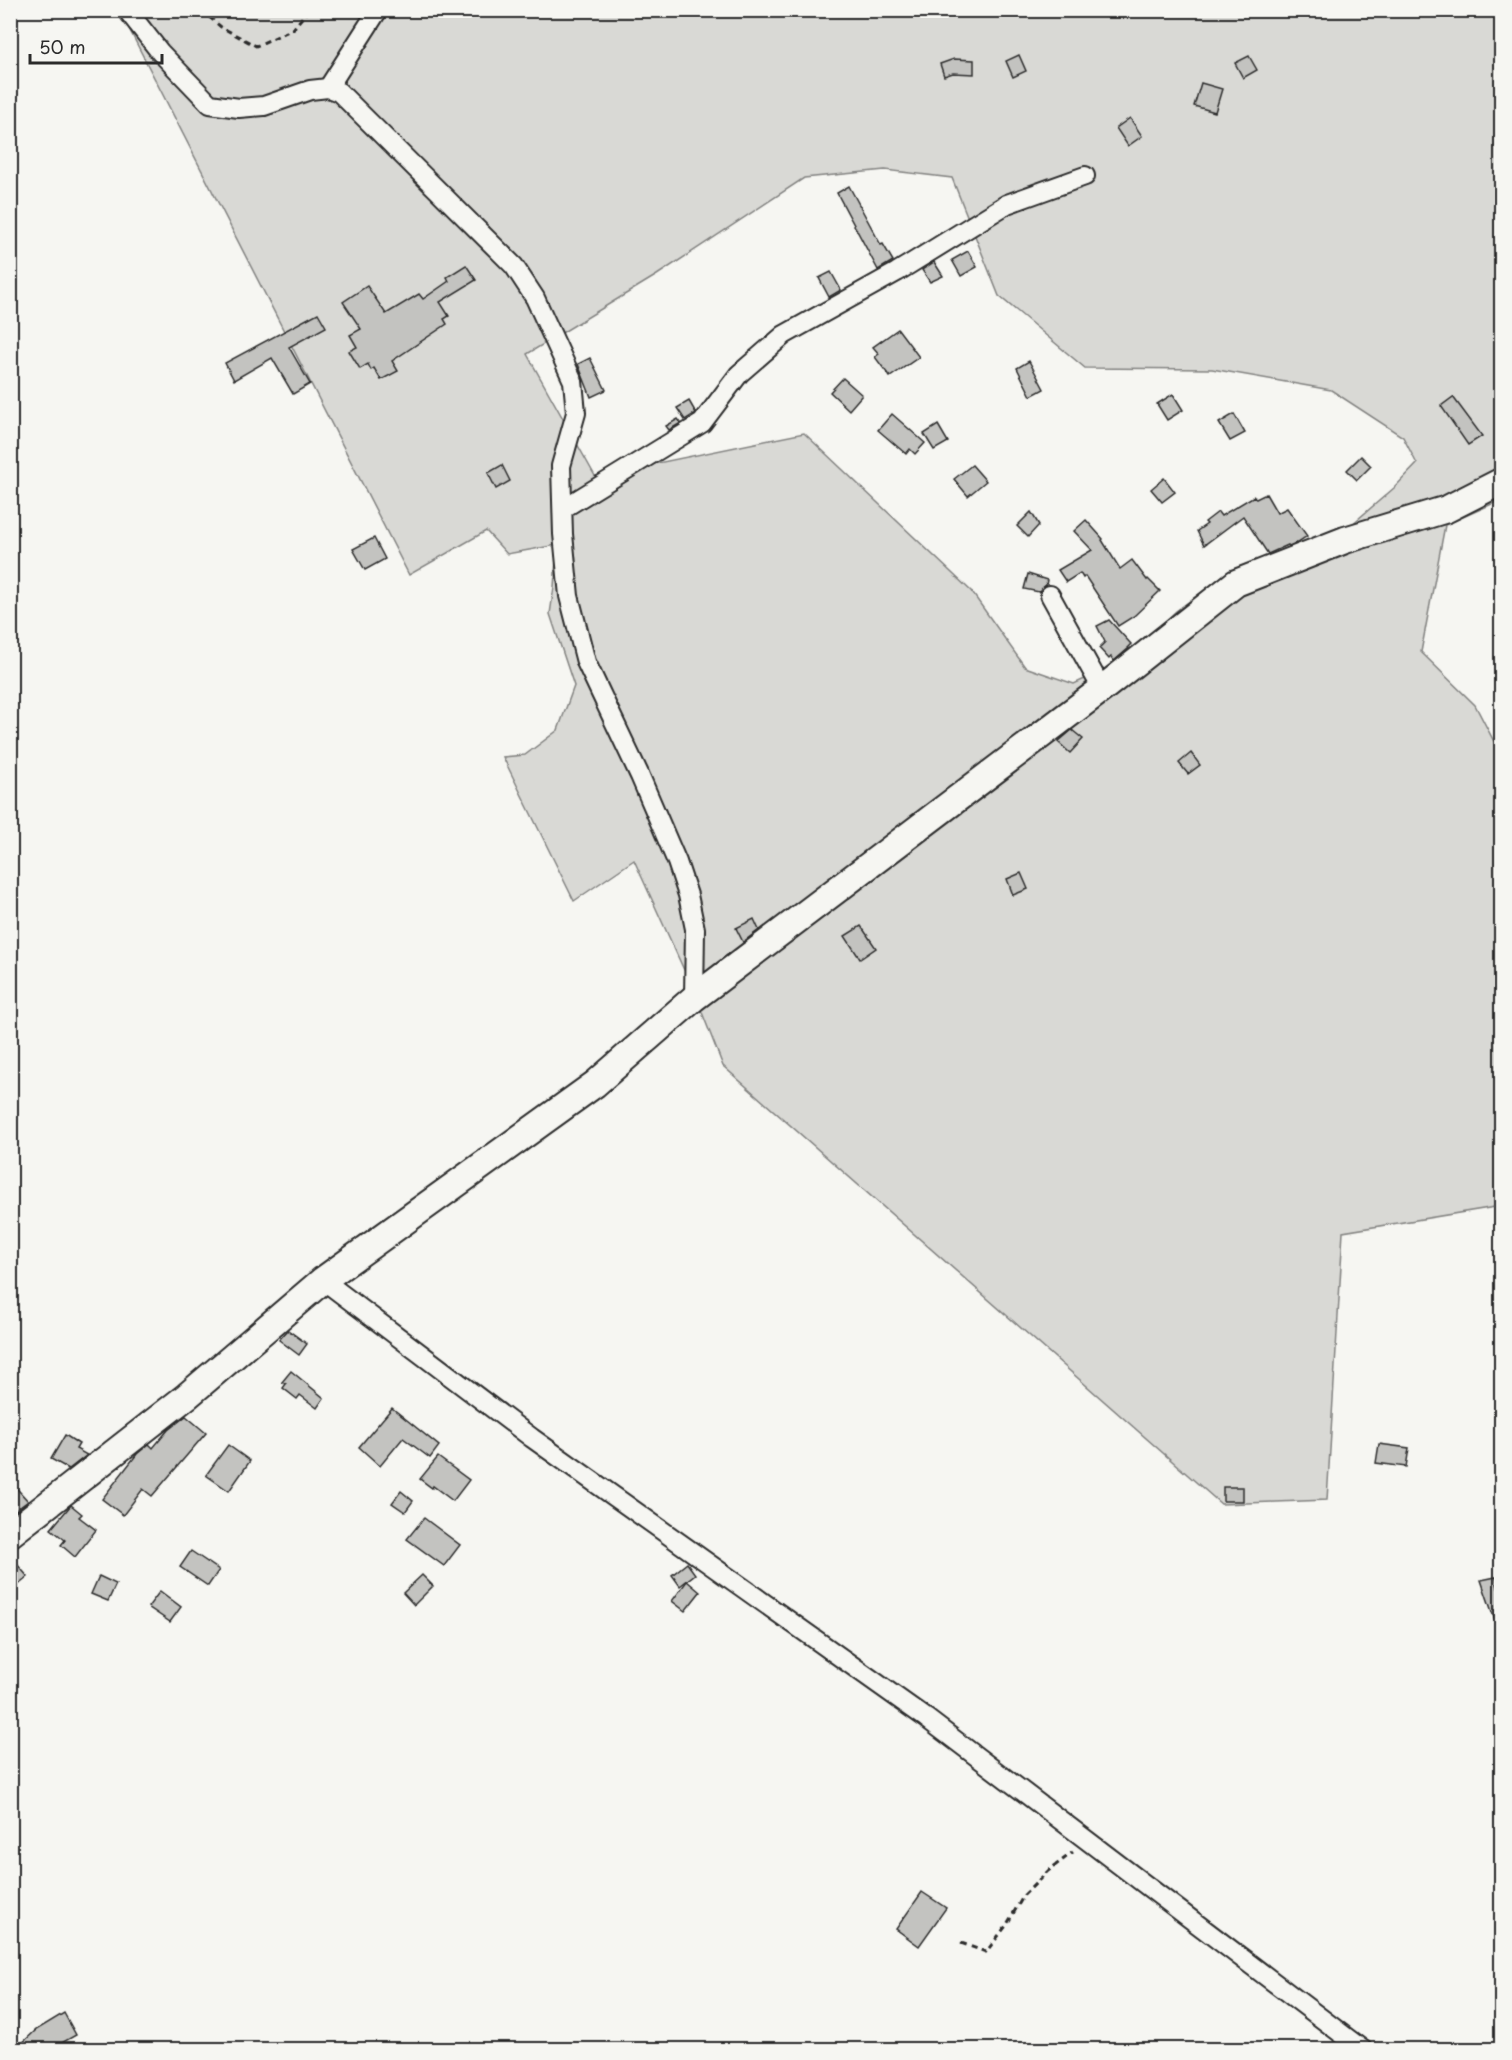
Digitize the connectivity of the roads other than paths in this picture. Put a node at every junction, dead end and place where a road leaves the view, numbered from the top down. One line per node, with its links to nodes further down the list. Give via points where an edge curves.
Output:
1 (127, 10): 3 (street, via 160,52 210,104 264,106)
2 (378, 10): 3 (street)
3 (328, 88): 6 (street, via 339,92 514,266 535,298 573,381 576,412 561,465)
4 (1085, 176): 6 (street, via 1007,204 784,335 739,374 702,423)
5 (1502, 481): 8 (street, via 1446,509 1345,540 1236,583)
6 (564, 508): 9 (street, via 569,596 586,662 640,776 688,895 695,929)
7 (1050, 595): 8 (street)
8 (1102, 690): 9 (street)
9 (694, 998): 10 (street, via 595,1084)
10 (323, 1280): 11 (street, via 187,1396); 12 (street, via 532,1438 926,1719)
11 (10, 1534)
12 (1363, 2049)

